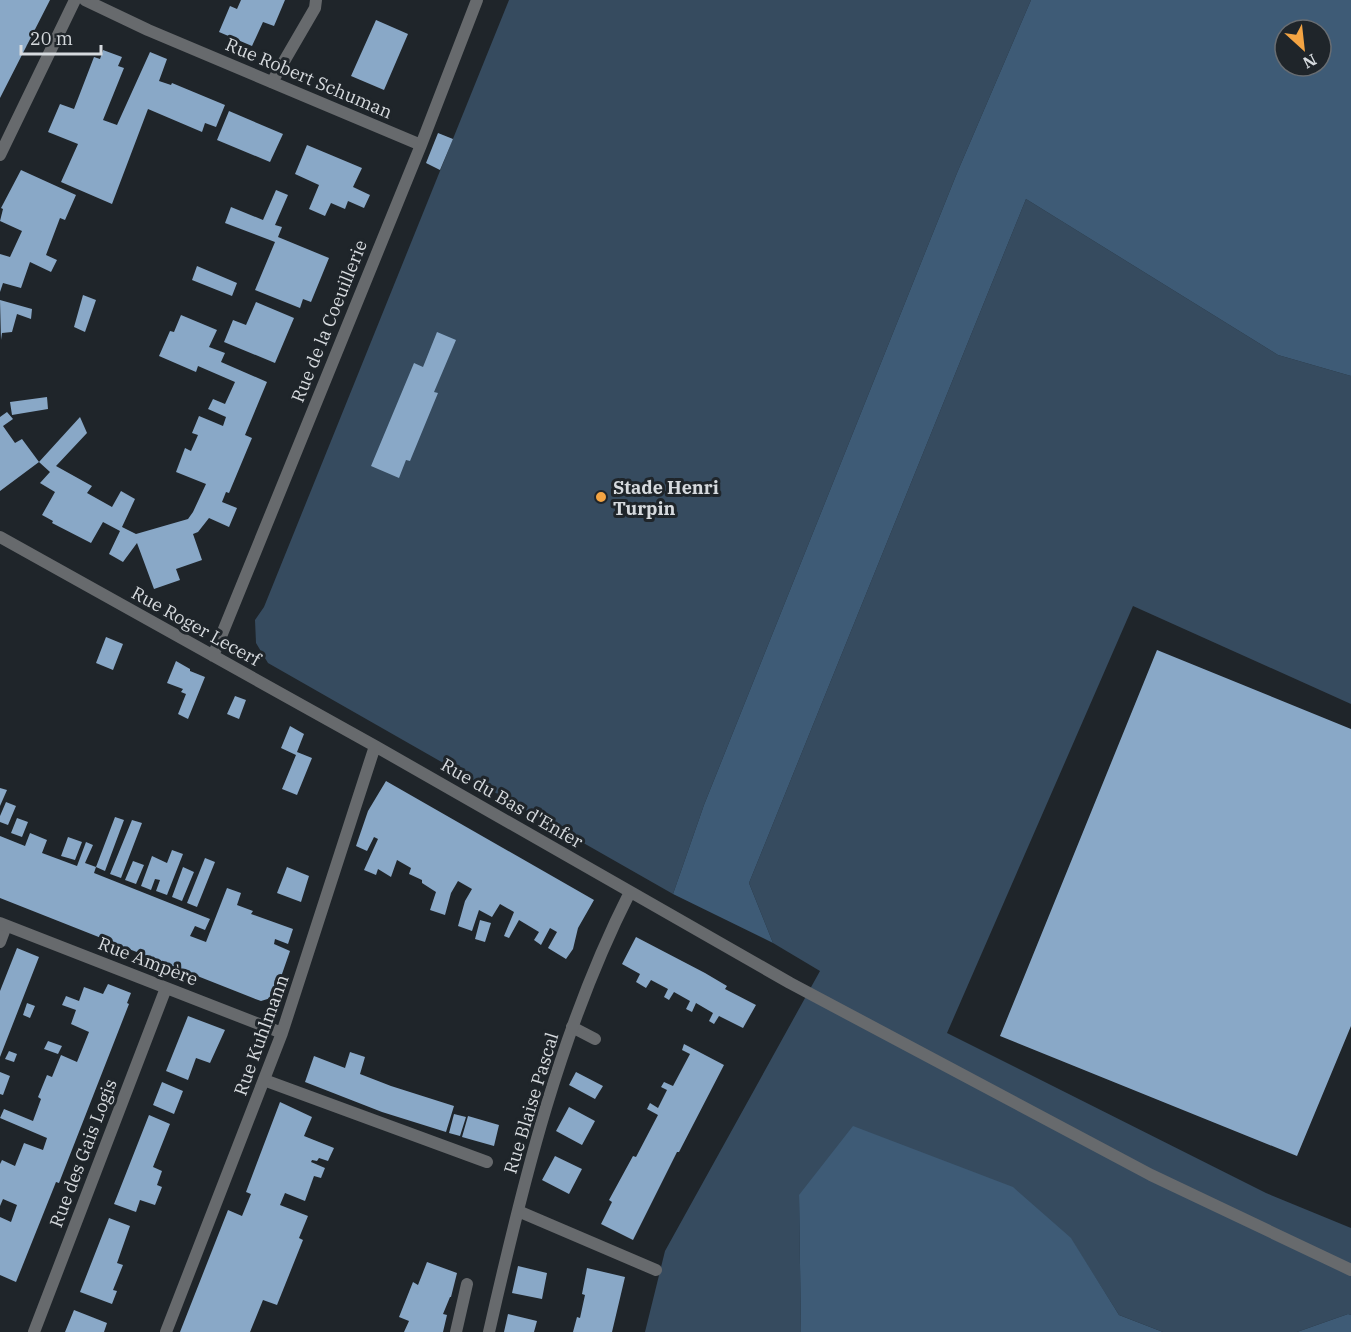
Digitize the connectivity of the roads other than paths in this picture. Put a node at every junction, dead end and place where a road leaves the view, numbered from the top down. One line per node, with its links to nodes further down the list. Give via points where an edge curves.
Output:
1 (75, 0): 7 (street)
2 (85, 0): 5 (street, Rue Robert Schuman)
3 (316, 0): 5 (street)
4 (477, 0): 6 (street, Rue de la Coeuillerie)
5 (272, 82): 6 (street, Rue Robert Schuman)
6 (421, 145): 9 (street, Rue de la Coeuillerie)
7 (0, 155)
8 (0, 537): 9 (street, Rue Roger Lecerf)
9 (213, 656): 10 (street, Rue Roger Lecerf)
10 (375, 746): 11 (street, Rue du Bas d'Enfer); 16 (street, Rue Kuhlmann)
11 (630, 892): 15 (street, Rue Blaise Pascal); 22 (street, Rue du Bas d'Enfer, via 790,983 1112,1155)
12 (3, 925): 13 (street); 14 (street, Rue Ampère)
13 (0, 942)
14 (166, 988): 16 (street, Rue Ampère); 24 (street, Rue des Gais Logis)
15 (572, 1027): 17 (street); 20 (street, Rue Blaise Pascal)
16 (282, 1033): 18 (street, Rue Kuhlmann)
17 (595, 1039)
18 (264, 1080): 19 (street); 25 (street, Rue Kuhlmann)
19 (487, 1162)
20 (518, 1211): 21 (street); 27 (street, Rue Blaise Pascal)
21 (656, 1270)
22 (1351, 1270)
23 (467, 1284): 26 (street)
24 (34, 1332)
25 (166, 1332)
26 (456, 1332)
27 (489, 1332)

